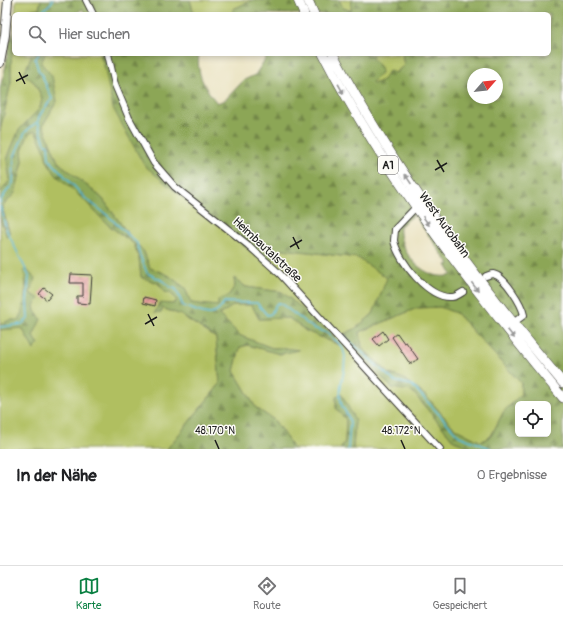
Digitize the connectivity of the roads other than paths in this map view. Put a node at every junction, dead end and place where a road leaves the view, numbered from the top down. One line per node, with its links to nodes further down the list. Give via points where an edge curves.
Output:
1 (8, 0): 11 (main road)
2 (86, 0): 5 (street)
3 (298, 0): 6 (highway)
4 (308, 0): 7 (highway)
5 (92, 12)
6 (303, 12)
7 (313, 12)
8 (108, 56): 18 (street, Heimbautalstraße, via 115,85 129,118 154,163 175,187 280,274)
9 (324, 56): 12 (highway, West Autobahn / A1, one-way to 12, via 372,141)
10 (334, 56): 15 (highway, West Autobahn / A1, one-way to 10, via 449,238 400,167)
11 (0, 63)
12 (416, 207): 14 (street, via 395,229 394,241 400,256 431,292 453,298); 17 (highway, West Autobahn / A1, one-way to 17, via 487,304)
13 (486, 276): 15 (street, via 493,274 500,278 522,307 524,315)
14 (463, 292)
15 (514, 323): 16 (highway, West Autobahn / A1)
16 (563, 384)
17 (563, 398)
18 (440, 449)

